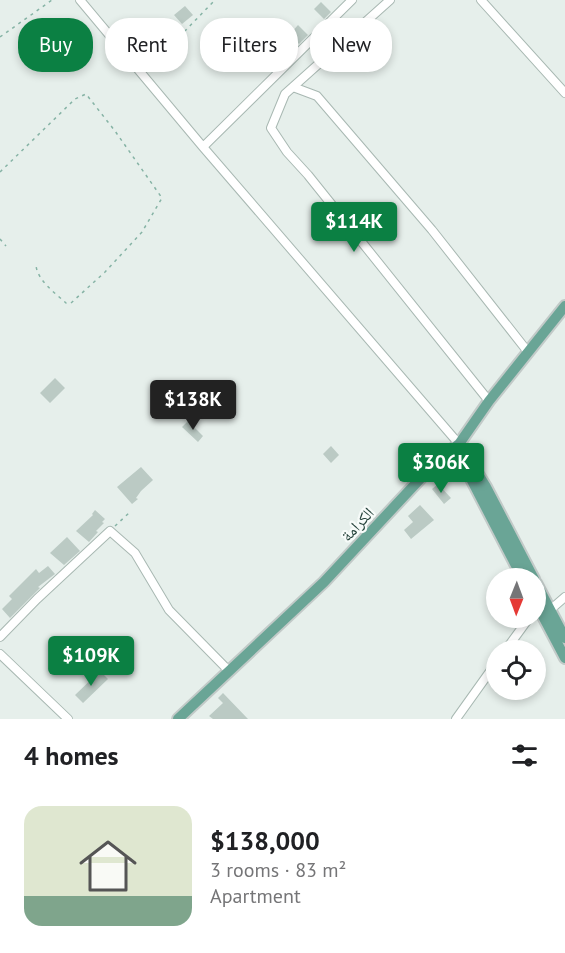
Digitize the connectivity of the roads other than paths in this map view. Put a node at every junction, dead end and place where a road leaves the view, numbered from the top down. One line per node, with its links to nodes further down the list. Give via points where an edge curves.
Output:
1 (80, 0): 7 (street)
2 (352, 0): 7 (street)
3 (390, 0): 5 (street)
4 (481, 0): 6 (street)
5 (293, 87): 9 (street, via 318,96 432,230); 10 (street, via 285,94 271,128 276,138)
6 (565, 93)
7 (203, 147): 11 (street)
8 (565, 306): 9 (main road, الكرامة)
9 (528, 352): 10 (main road, الكرامة)
10 (489, 401): 11 (main road, الكرامة)
11 (462, 448): 12 (main road, via 467,471); 13 (main road); 22 (main road, الكرامة, via 434,464 324,582)
12 (517, 568)
13 (528, 568)
14 (565, 597): 16 (street)
15 (546, 602): 16 (main road)
16 (550, 610): 19 (main road)
17 (546, 624): 21 (main road)
18 (0, 638): 22 (street, via 110,531 135,553 170,610)
19 (565, 638)
20 (0, 654): 24 (street)
21 (565, 658)
22 (229, 671): 25 (main road, الكرامة)
23 (486, 677): 26 (street)
24 (68, 719)
25 (178, 719)
26 (456, 719)

